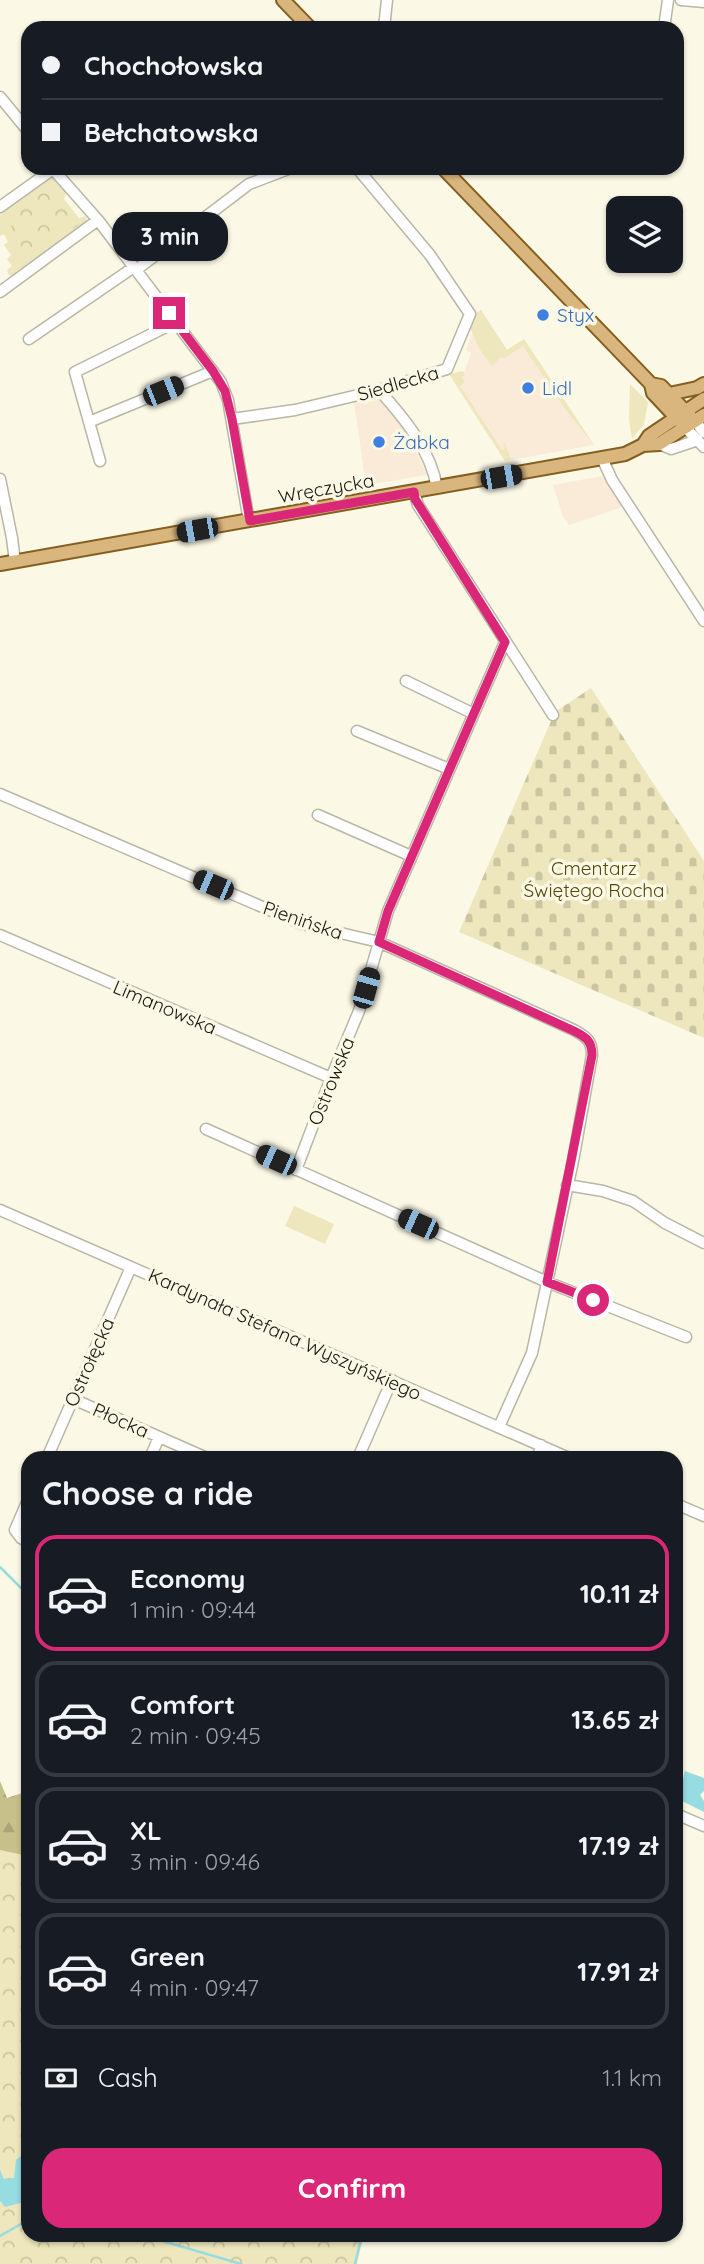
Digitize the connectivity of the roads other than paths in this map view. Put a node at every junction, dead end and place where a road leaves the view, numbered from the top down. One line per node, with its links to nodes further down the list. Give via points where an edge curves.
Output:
1 (284, 0): 6 (main road)
2 (387, 0): 7 (street)
3 (668, 0): 8 (street)
4 (681, 0): 5 (street)
5 (704, 2)
6 (304, 21)
7 (385, 21)
8 (665, 21)
9 (0, 97): 10 (street)
10 (21, 122)
11 (45, 175): 16 (street)
12 (58, 175): 17 (street)
13 (272, 175): 18 (street, via 248,184)
14 (362, 175): 25 (street, Siedlecka, via 430,255 470,314 447,369)
15 (450, 175): 23 (main road)
16 (0, 207)
17 (97, 220): 18 (street); 19 (street)
18 (135, 269): 20 (street); 21 (street)
19 (0, 292)
20 (176, 322): 22 (street); 30 (street, via 75,372)
21 (29, 339)
22 (213, 371): 28 (street, via 225,391); 30 (street)
23 (651, 384): 26 (main road, via 662,386); 29 (main road, via 653,393)
24 (704, 384): 26 (main road)
25 (379, 390): 28 (street, Siedlecka); 37 (street, via 407,422 431,465)
26 (669, 394): 29 (main road)
27 (704, 399): 29 (main road)
28 (232, 419): 39 (street)
29 (689, 419): 31 (street); 32 (main road, Wręczycka); 33 (main road, Wręczycka, via 649,436)
30 (89, 422): 35 (street)
31 (702, 439): 32 (street, via 671,449)
32 (659, 444): 33 (main road, Wręczycka)
33 (643, 445): 34 (main road, Wręczycka)
34 (602, 458): 37 (main road, Wręczycka); 42 (street)
35 (100, 461)
36 (0, 478): 40 (street)
37 (436, 488): 38 (main road, Wręczycka)
38 (414, 492): 39 (main road, Wręczycka); 43 (street)
39 (250, 521): 40 (main road, Wręczycka)
40 (15, 562): 41 (main road, Wręczycka)
41 (0, 564)
42 (704, 621)
43 (505, 642): 45 (street, Ostrowska); 46 (street)
44 (406, 681): 45 (street)
45 (472, 713): 48 (street, Ostrowska)
46 (553, 715)
47 (357, 731): 48 (street)
48 (449, 769): 51 (street, Ostrowska)
49 (0, 794): 53 (street, Pienińska, via 302,924)
50 (318, 815): 51 (street)
51 (411, 856): 53 (street, Ostrowska)
52 (0, 935): 54 (street, Limanowska)
53 (379, 942): 54 (street, Ostrowska, via 359,1011); 57 (street, Pienińska, via 589,1040 592,1055)
54 (331, 1078): 56 (street, Ostrowska)
55 (206, 1129): 56 (street)
56 (296, 1170): 61 (street)
57 (567, 1185): 59 (street, via 633,1201); 61 (street)
58 (0, 1210): 60 (street, Kardynała Stefana Wyszyńskiego)
59 (704, 1243)
60 (131, 1266): 63 (street, Kardynała Stefana Wyszyńskiego); 64 (street, Ostrołęcka)
61 (547, 1282): 62 (street); 65 (street, via 532,1353)
62 (686, 1337)
63 (392, 1380): 65 (street, Kardynała Stefana Wyszyńskiego); 71 (street)
64 (73, 1399): 66 (street, Płocka); 68 (street, Ostrołęcka)
65 (499, 1427): 67 (street, Kardynała Stefana Wyszyńskiego)
66 (159, 1437): 69 (street); 70 (street, Płocka)
67 (541, 1445): 72 (street); 73 (street, Kardynała Stefana Wyszyńskiego)
68 (50, 1451)
69 (153, 1451)
70 (191, 1451)
71 (361, 1451)
72 (540, 1451)
73 (554, 1451)
74 (683, 1506): 76 (street)
75 (21, 1516): 77 (street, via 15,1530)
76 (704, 1516)
77 (21, 1538)
78 (683, 1817): 79 (street)
79 (704, 1826)

